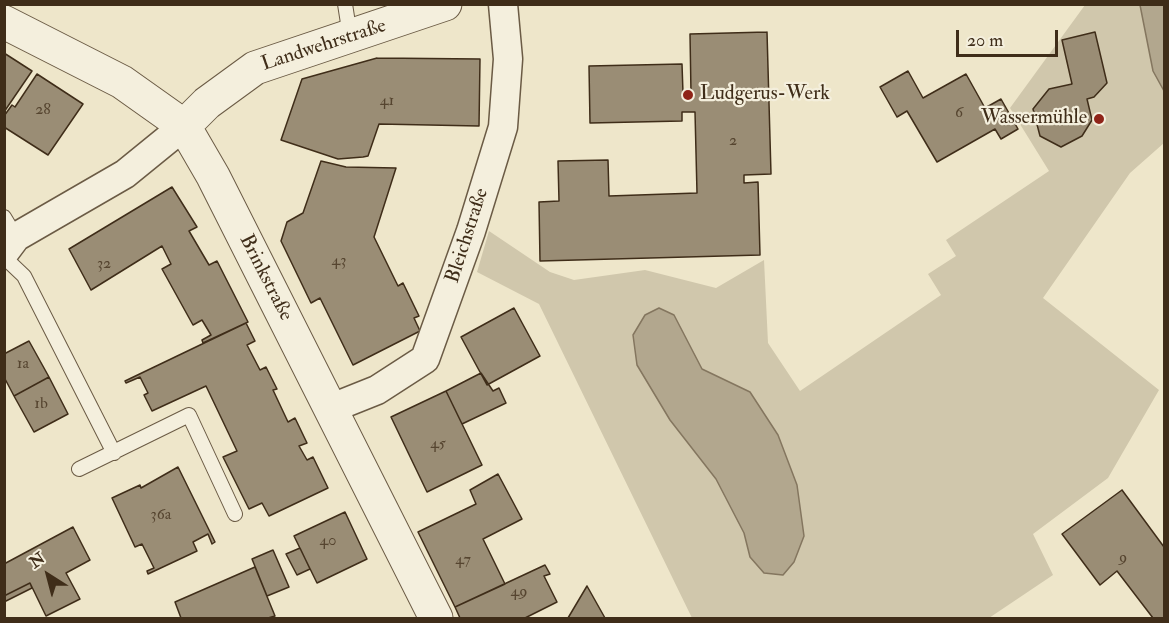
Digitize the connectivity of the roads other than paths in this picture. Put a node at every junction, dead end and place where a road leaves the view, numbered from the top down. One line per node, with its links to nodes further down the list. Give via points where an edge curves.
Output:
1 (345, 4): 5 (lane)
2 (445, 4): 5 (street, Landwehrstraße)
3 (503, 4): 8 (street, Bleichstraße, via 508,59 503,127 425,359 377,390)
4 (4, 22): 6 (street, Brinkstraße, via 122,82)
5 (350, 38): 6 (street, Landwehrstraße, via 255,68 207,103)
6 (184, 126): 7 (street, via 125,174); 8 (street, Brinkstraße)
7 (7, 241): 9 (lane)
8 (332, 408): 12 (street, Brinkstraße)
9 (114, 453): 10 (lane); 11 (lane, via 189,415)
10 (80, 469)
11 (235, 514)
12 (436, 618)

